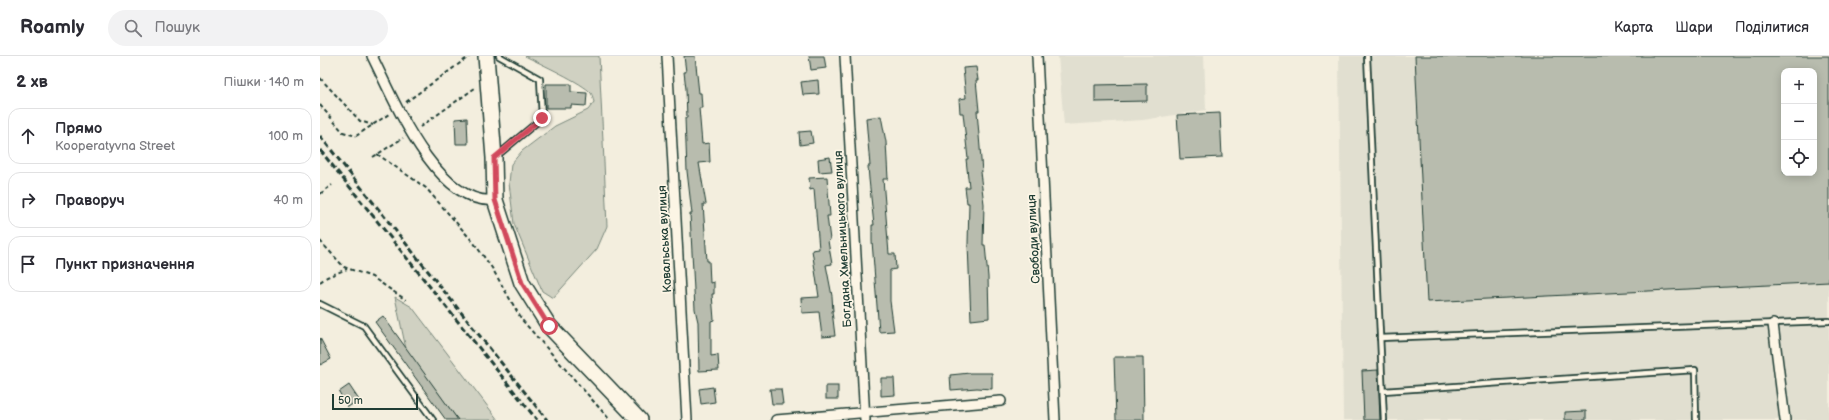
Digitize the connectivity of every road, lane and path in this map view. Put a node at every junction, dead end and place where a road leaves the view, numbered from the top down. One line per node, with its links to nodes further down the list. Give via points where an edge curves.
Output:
1 (372, 56): 12 (street)
2 (470, 56): 12 (path)
3 (486, 56): 10 (main road)
4 (499, 56): 17 (lane, via 540,79 542,118)
5 (667, 56): 35 (street, Ковальська вулиця)
6 (845, 56): 31 (street, Богдана Хмельницького вулиця)
7 (1037, 56): 37 (street, Свободи вулиця)
8 (1367, 56): 28 (lane)
9 (320, 78): 13 (path, via 360,121)
10 (488, 80): 14 (path); 17 (main road)
11 (320, 105): 13 (path, via 343,132 356,136)
12 (397, 108): 13 (path); 14 (street)
13 (373, 124)
14 (411, 133): 15 (path); 20 (street, via 425,156 459,191 487,201)
15 (377, 154): 16 (path); 33 (path, via 426,188 474,243 492,268 522,320)
16 (373, 157)
17 (494, 158): 20 (main road)
18 (332, 186): 19 (path)
19 (320, 194)
20 (495, 200): 34 (main road, via 522,283 549,326)
21 (320, 241): 22 (path, via 344,267)
22 (348, 268): 23 (path); 24 (path, via 372,277)
23 (320, 282)
24 (406, 300)
25 (320, 304): 32 (lane, via 364,326)
26 (1829, 322): 27 (lane)
27 (1772, 324): 28 (lane); 40 (street)
28 (1380, 338): 29 (lane)
29 (1383, 391): 38 (lane); 39 (lane, via 1695,370)
30 (1001, 401): 31 (street)
31 (864, 416): 36 (street)
32 (433, 420)
33 (610, 420)
34 (639, 420)
35 (687, 420)
36 (776, 420)
37 (1055, 420)
38 (1384, 420)
39 (1696, 420)
40 (1785, 420)

